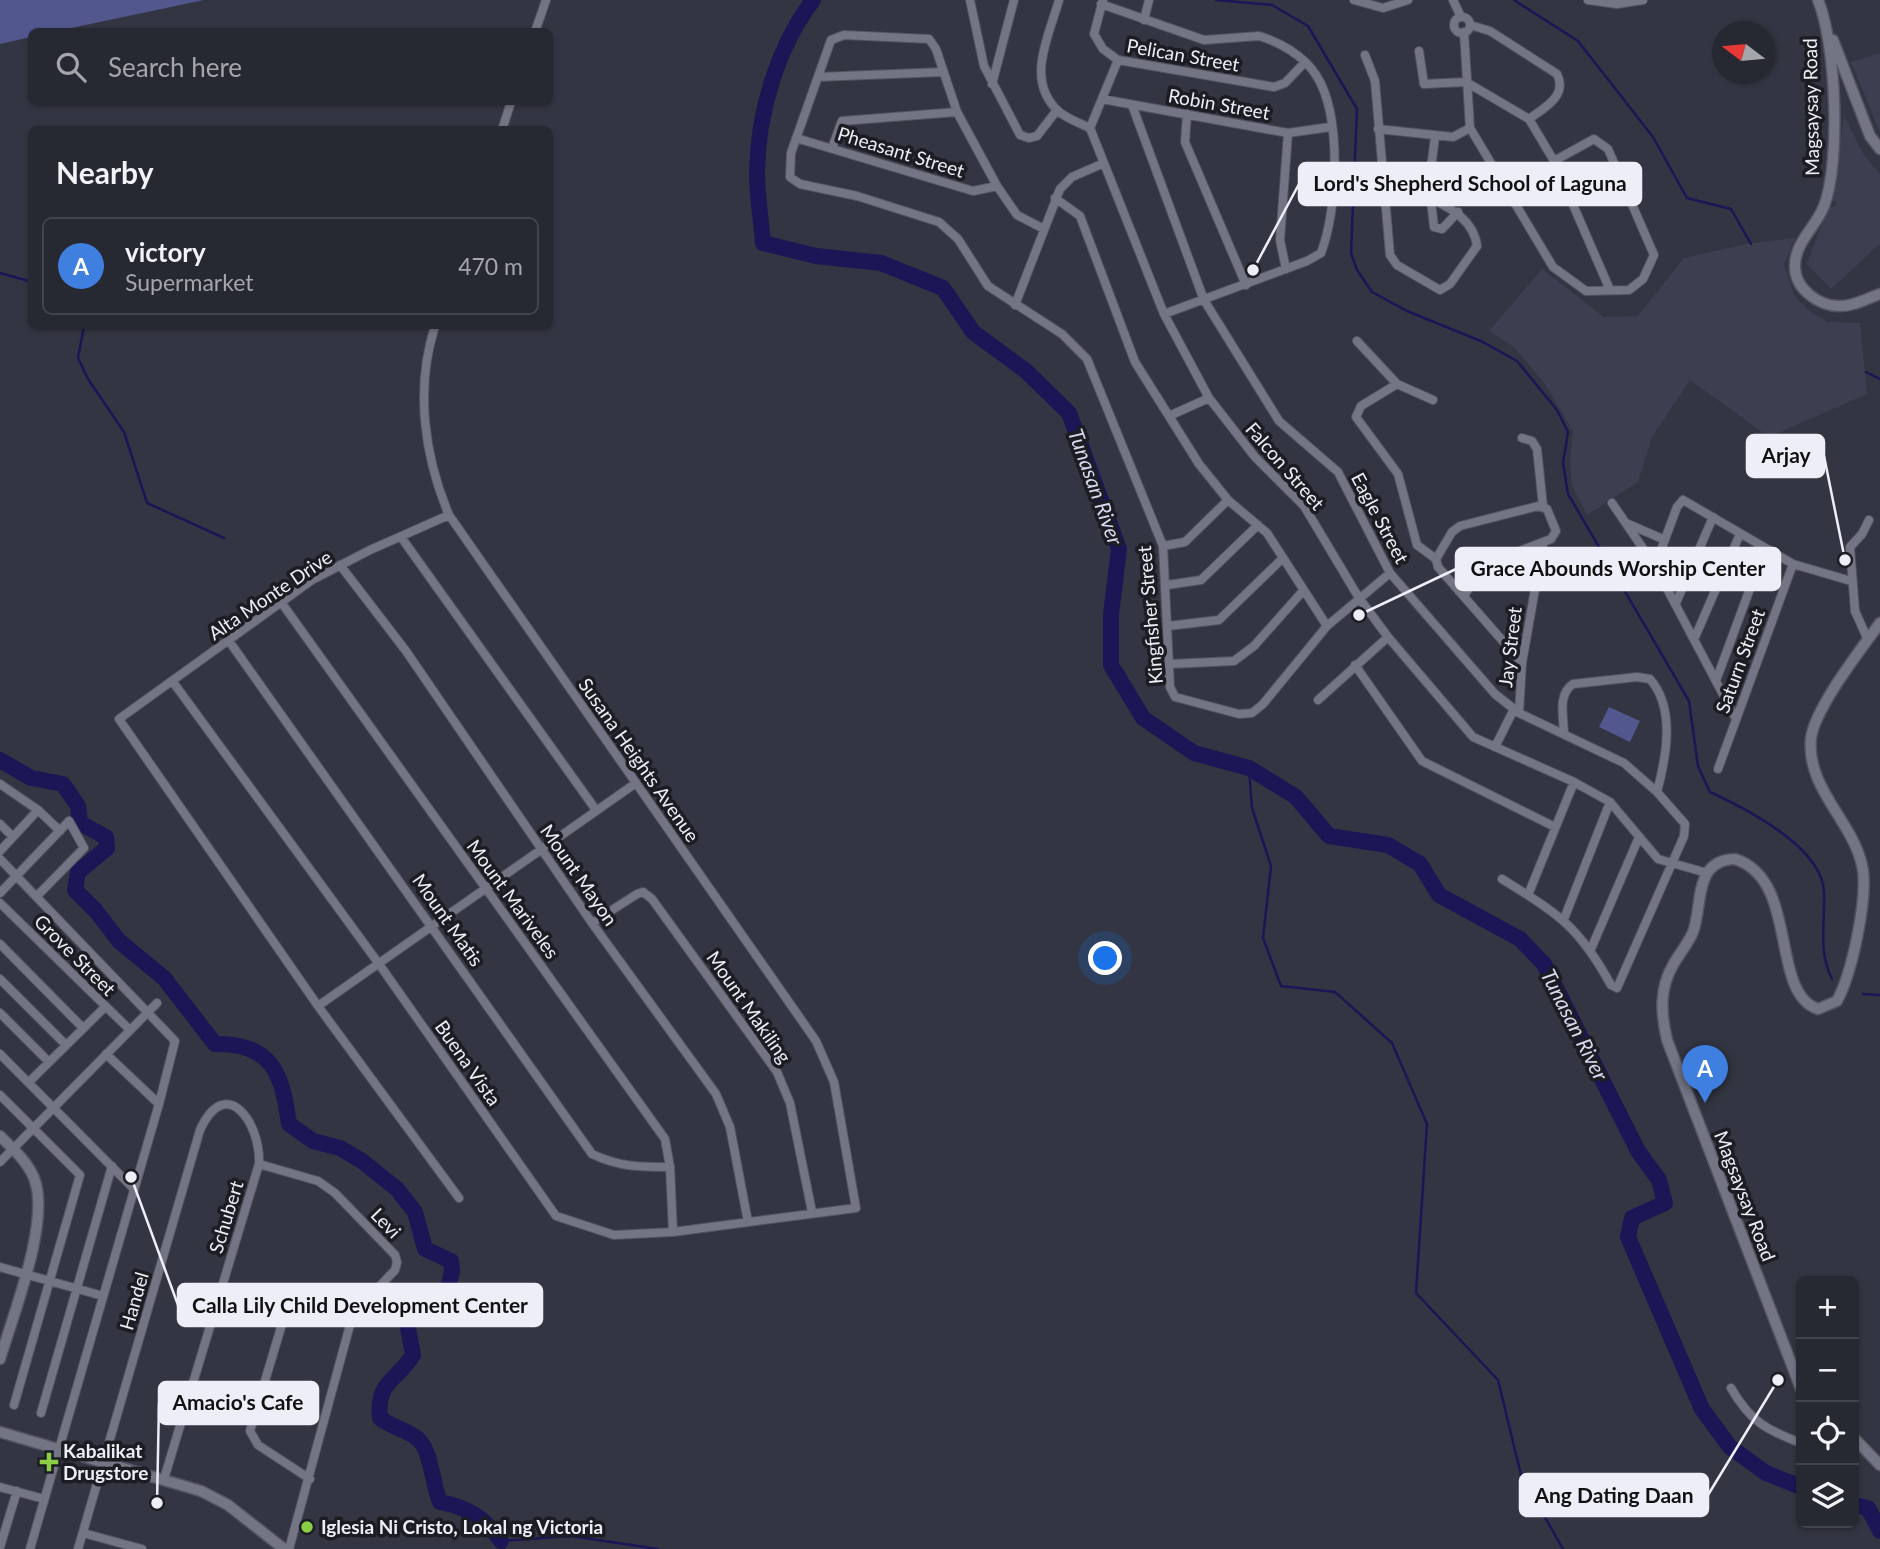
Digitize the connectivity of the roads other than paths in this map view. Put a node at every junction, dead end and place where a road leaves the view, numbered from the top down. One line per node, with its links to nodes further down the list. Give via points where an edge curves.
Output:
1 (546, 0): 16 (street)
2 (970, 0): 26 (street)
3 (1014, 0): 26 (street)
4 (1059, 0): 30 (street, via 1039,73)
5 (1149, 0): 14 (street)
6 (1354, 0): 7 (street, via 1383,8)
7 (1406, 0)
8 (1454, 0): 13 (street)
9 (1588, 0): 10 (street, via 1617,4)
10 (1643, 0)
11 (1818, 0): 17 (main road, Magsaysay Road)
12 (1102, 2): 14 (street); 21 (street, Pelican Street, via 1094,34 1103,49)
13 (1461, 17): 15 (street); 18 (street, via 1454,24 1457,31)
14 (1144, 19): 22 (street, via 1204,40 1259,36)
15 (1470, 25): 18 (street); 33 (street, via 1490,32 1557,74 1558,94)
16 (536, 28)
17 (1828, 28): 43 (main road, via 1870,136); 54 (main road, Magsaysay Road, via 1831,175 1824,208 1802,240 1795,267 1806,291 1828,304 1847,305)
18 (1464, 32): 25 (street)
19 (1419, 51): 25 (street, via 1424,84)
20 (1365, 55): 38 (street, via 1375,81)
21 (1118, 60): 22 (street, Pelican Street, via 1273,87 1285,83); 27 (street)
22 (1305, 62): 35 (street, via 1322,86)
23 (943, 72): 24 (street); 24 (street, via 929,39 838,35 831,40); 31 (street)
24 (818, 77): 41 (street)
25 (1466, 82): 33 (street); 37 (street)
26 (992, 84): 30 (street, via 1020,135 1037,136)
27 (1102, 99): 29 (street, Robin Street); 36 (street)
28 (510, 105): 34 (street)
29 (1132, 105): 32 (street, Robin Street); 55 (street, Eagle Street)
30 (1057, 110): 36 (street)
31 (957, 112): 42 (street, via 842,121); 46 (street)
32 (1187, 114): 39 (street, Robin Street); 52 (street, via 1185,142)
33 (1529, 119): 44 (street)
34 (503, 126)
35 (1330, 127): 39 (street, Robin Street); 51 (street, via 1336,167 1321,253)
36 (1090, 128): 45 (street, Falcon Street)
37 (1470, 128): 40 (street, via 1453,137); 53 (street, via 1553,267 1583,290)
38 (1378, 129): 40 (street); 49 (street, via 1392,260 1434,289 1445,288 1477,246)
39 (1288, 133): 51 (street, via 1280,240)
40 (1435, 137): 48 (street, via 1429,184)
41 (796, 138): 42 (street, Pheasant Street); 56 (street, Kingfisher Street, via 790,177 800,184 939,222 958,239 988,286)
42 (832, 148): 46 (street, Pheasant Street, via 973,191)
43 (1880, 149)
44 (1553, 161): 53 (street); 53 (street, via 1588,141 1599,140 1608,149 1654,255 1636,286)
45 (1104, 163): 47 (street, via 1065,182); 57 (street, Falcon Street)
46 (997, 186): 50 (street, via 1017,215)
47 (1055, 198): 50 (street); 63 (street, via 1081,219 1135,362)
48 (1432, 199): 49 (street); 49 (street, via 1432,223 1437,229)
49 (1458, 212)
50 (1044, 229): 56 (street)
51 (1286, 269): 52 (street)
52 (1246, 285): 55 (street)
53 (1610, 290)
54 (1880, 294)
55 (1204, 300): 57 (street); 84 (street, Eagle Street, via 1279,421 1338,472)
56 (1015, 305): 77 (street, Kingfisher Street, via 1062,334 1087,359)
57 (1164, 314): 61 (street, Falcon Street)
58 (435, 329): 68 (street, Susana Heights Avenue, via 425,391 425,437)
59 (1357, 341): 60 (street)
60 (1397, 384): 62 (street); 80 (street, via 1361,406 1356,417 1398,474 1417,545)
61 (1209, 398): 63 (street); 89 (street, Falcon Street, via 1255,457 1304,506)
62 (1433, 400)
63 (1169, 416): 65 (street)
64 (1522, 438): 67 (street, via 1537,449)
65 (1228, 500): 72 (street); 77 (street, via 1185,541)
66 (1612, 503): 71 (street)
67 (1543, 506): 76 (street, Jay Street, via 1556,531); 80 (street, via 1456,528)
68 (449, 515): 74 (street, Alta Monte Drive); 111 (street, Susana Heights Avenue)
69 (1713, 517): 73 (street); 75 (street, via 1683,500); 91 (street)
70 (1868, 520): 85 (street, via 1850,545)
71 (1625, 522): 75 (street); 83 (street)
72 (1258, 525): 79 (street); 86 (street, via 1201,580)
73 (1740, 534): 78 (street); 96 (street)
74 (401, 537): 82 (street, Alta Monte Drive); 116 (street)
75 (1665, 540): 83 (street)
76 (1543, 544): 88 (street, via 1483,565); 99 (street, Jay Street)
77 (1163, 546): 86 (street, Kingfisher Street)
78 (1765, 548): 81 (street); 102 (street)
79 (1283, 558): 87 (street); 93 (street, via 1219,620)
80 (1436, 559): 88 (street)
81 (1793, 564): 85 (street); 106 (street, Saturn Street)
82 (340, 565): 90 (street, Alta Monte Drive); 122 (street, Mount Mayon, via 411,659)
83 (1655, 566): 91 (street)
84 (1390, 573): 89 (street, Kingfisher Street); 105 (street, Eagle Street, via 1495,694)
85 (1851, 582): 97 (street, via 1855,611)
86 (1167, 585): 93 (street, Kingfisher Street)
87 (1302, 592): 94 (street); 100 (street, via 1254,646 1234,661)
88 (1464, 597): 99 (street)
89 (1359, 598): 94 (street, Kingfisher Street); 95 (street, Falcon Street)
90 (281, 602): 98 (street, Alta Monte Drive); 129 (street, Mount Mariveles)
91 (1676, 603): 96 (street)
92 (1880, 623): 97 (main road)
93 (1168, 626): 100 (street, Kingfisher Street)
94 (1326, 626): 100 (street, Kingfisher Street, via 1252,713 1180,700 1172,692)
95 (1388, 637): 101 (street); 108 (street, Falcon Street, via 1473,737)
96 (1695, 637): 102 (street)
97 (1868, 640): 126 (main road, via 1824,706 1812,735 1815,774 1850,835 1863,869 1856,935 1837,1001 1818,1009 1797,990 1776,908 1753,868 1728,859)
98 (229, 641): 103 (street, Alta Monte Drive); 136 (street, Mount Matis)
99 (1522, 663): 105 (street, Jay Street)
100 (1170, 664)
101 (1355, 664): 104 (street); 118 (street, via 1422,761)
102 (1717, 678): 106 (street)
103 (173, 682): 139 (street, Buena Vista); 142 (street, Alta Monte Drive, via 119,719)
104 (1318, 700)
105 (1516, 711): 107 (street, Eagle Street); 108 (street)
106 (1736, 719): 109 (street, Saturn Street)
107 (1564, 732): 113 (street, Eagle Street, via 1623,763); 113 (street, via 1563,697 1573,684 1650,679 1667,723)
108 (1495, 747): 110 (street, Falcon Street)
109 (1718, 769)
110 (1574, 782): 114 (street, Falcon Street); 118 (street)
111 (636, 783): 116 (street); 165 (street, Susana Heights Avenue, via 826,1060)
112 (0, 784): 115 (street)
113 (1657, 792): 125 (street, Eagle Street, via 1686,828)
114 (1610, 803): 121 (street, Falcon Street); 134 (street)
115 (38, 810): 119 (street); 120 (street)
116 (596, 810): 122 (street)
117 (0, 824): 120 (street)
118 (1555, 827): 131 (street)
119 (60, 831): 127 (street); 132 (street, via 69,821 84,848)
120 (13, 837): 123 (street)
121 (1639, 837): 125 (street, Falcon Street, via 1653,855); 138 (street)
122 (541, 850): 129 (street); 135 (street, Mount Mayon)
123 (0, 852)
124 (0, 859): 127 (street)
125 (1671, 864): 126 (street, Falcon Street); 138 (street, via 1619,986 1611,985)
126 (1707, 873): 176 (main road, Magsaysay Road, via 1692,933 1663,988 1664,1025)
127 (17, 876): 130 (street); 132 (street)
128 (1502, 879): 131 (street)
129 (486, 889): 136 (street); 162 (street, Mount Mariveles, via 661,1132)
130 (0, 893)
131 (1528, 895): 134 (street)
132 (37, 896): 144 (street)
133 (0, 903): 143 (street, Grove Street)
134 (1564, 919): 138 (street)
135 (592, 923): 166 (street, Mount Makiling, via 637,894 643,892 652,899 777,1072 790,1103); 167 (street, Mount Mayon, via 721,1102)
136 (434, 926): 139 (street); 162 (street, Mount Matis, via 592,1154 623,1166)
137 (0, 944): 146 (street)
138 (1591, 949)
139 (379, 964): 142 (street); 168 (street, Buena Vista, via 556,1216 614,1235)
140 (0, 979): 148 (street)
141 (158, 1003): 144 (street)
142 (318, 1006): 164 (street)
143 (105, 1007): 146 (street); 147 (street, Grove Street)
144 (149, 1012): 147 (street); 154 (street, via 175,1041)
145 (0, 1013): 151 (street)
146 (83, 1028): 148 (street)
147 (129, 1029): 149 (street)
148 (66, 1045): 151 (street)
149 (106, 1054): 154 (street); 155 (street)
150 (0, 1055): 152 (street)
151 (48, 1062): 152 (street)
152 (29, 1082): 155 (street)
153 (0, 1095): 156 (street)
154 (159, 1104): 163 (street)
155 (56, 1108): 156 (street); 161 (street)
156 (34, 1129): 158 (street); 171 (street, via 80,1175)
157 (0, 1136): 158 (main road)
158 (13, 1149): 159 (street); 170 (main road, via 31,1172 39,1202)
159 (0, 1162)
160 (259, 1164): 184 (street, Handel, via 260,1152 245,1112 228,1106 208,1117 198,1136); 186 (street, Schubert); 187 (street, Levi, via 318,1181 335,1193 397,1262 350,1325)
161 (112, 1166): 163 (street); 172 (street)
162 (670, 1167): 168 (street, Mount Mariveles)
163 (133, 1188): 173 (street)
164 (459, 1198)
165 (856, 1208): 166 (street, Buena Vista)
166 (813, 1213): 167 (street, Buena Vista)
167 (748, 1222): 168 (street, Buena Vista)
168 (673, 1232)
169 (0, 1267): 170 (street)
170 (24, 1274): 171 (street); 175 (main road)
171 (49, 1282): 172 (street); 178 (street)
172 (76, 1290): 173 (street); 179 (street)
173 (103, 1296): 183 (street)
174 (282, 1324): 187 (street, via 250,1431 258,1445)
175 (0, 1359)
176 (1796, 1376)
177 (1731, 1388): 181 (street, via 1749,1416 1775,1434)
178 (14, 1405)
179 (41, 1413)
180 (0, 1432): 183 (main road)
181 (1796, 1441)
182 (1859, 1444): 185 (main road)
183 (59, 1449): 184 (main road); 190 (street)
184 (104, 1463): 186 (main road); 191 (street, Handel)
185 (1880, 1465)
186 (164, 1479): 196 (main road, via 216,1497)
187 (310, 1479): 196 (street, Levi)
188 (0, 1487): 189 (street)
189 (17, 1491): 190 (street); 192 (street)
190 (44, 1499): 193 (street)
191 (82, 1533): 194 (street, Handel); 195 (street)
192 (0, 1547)
193 (30, 1549)
194 (78, 1549)
195 (142, 1549)
196 (287, 1549)

